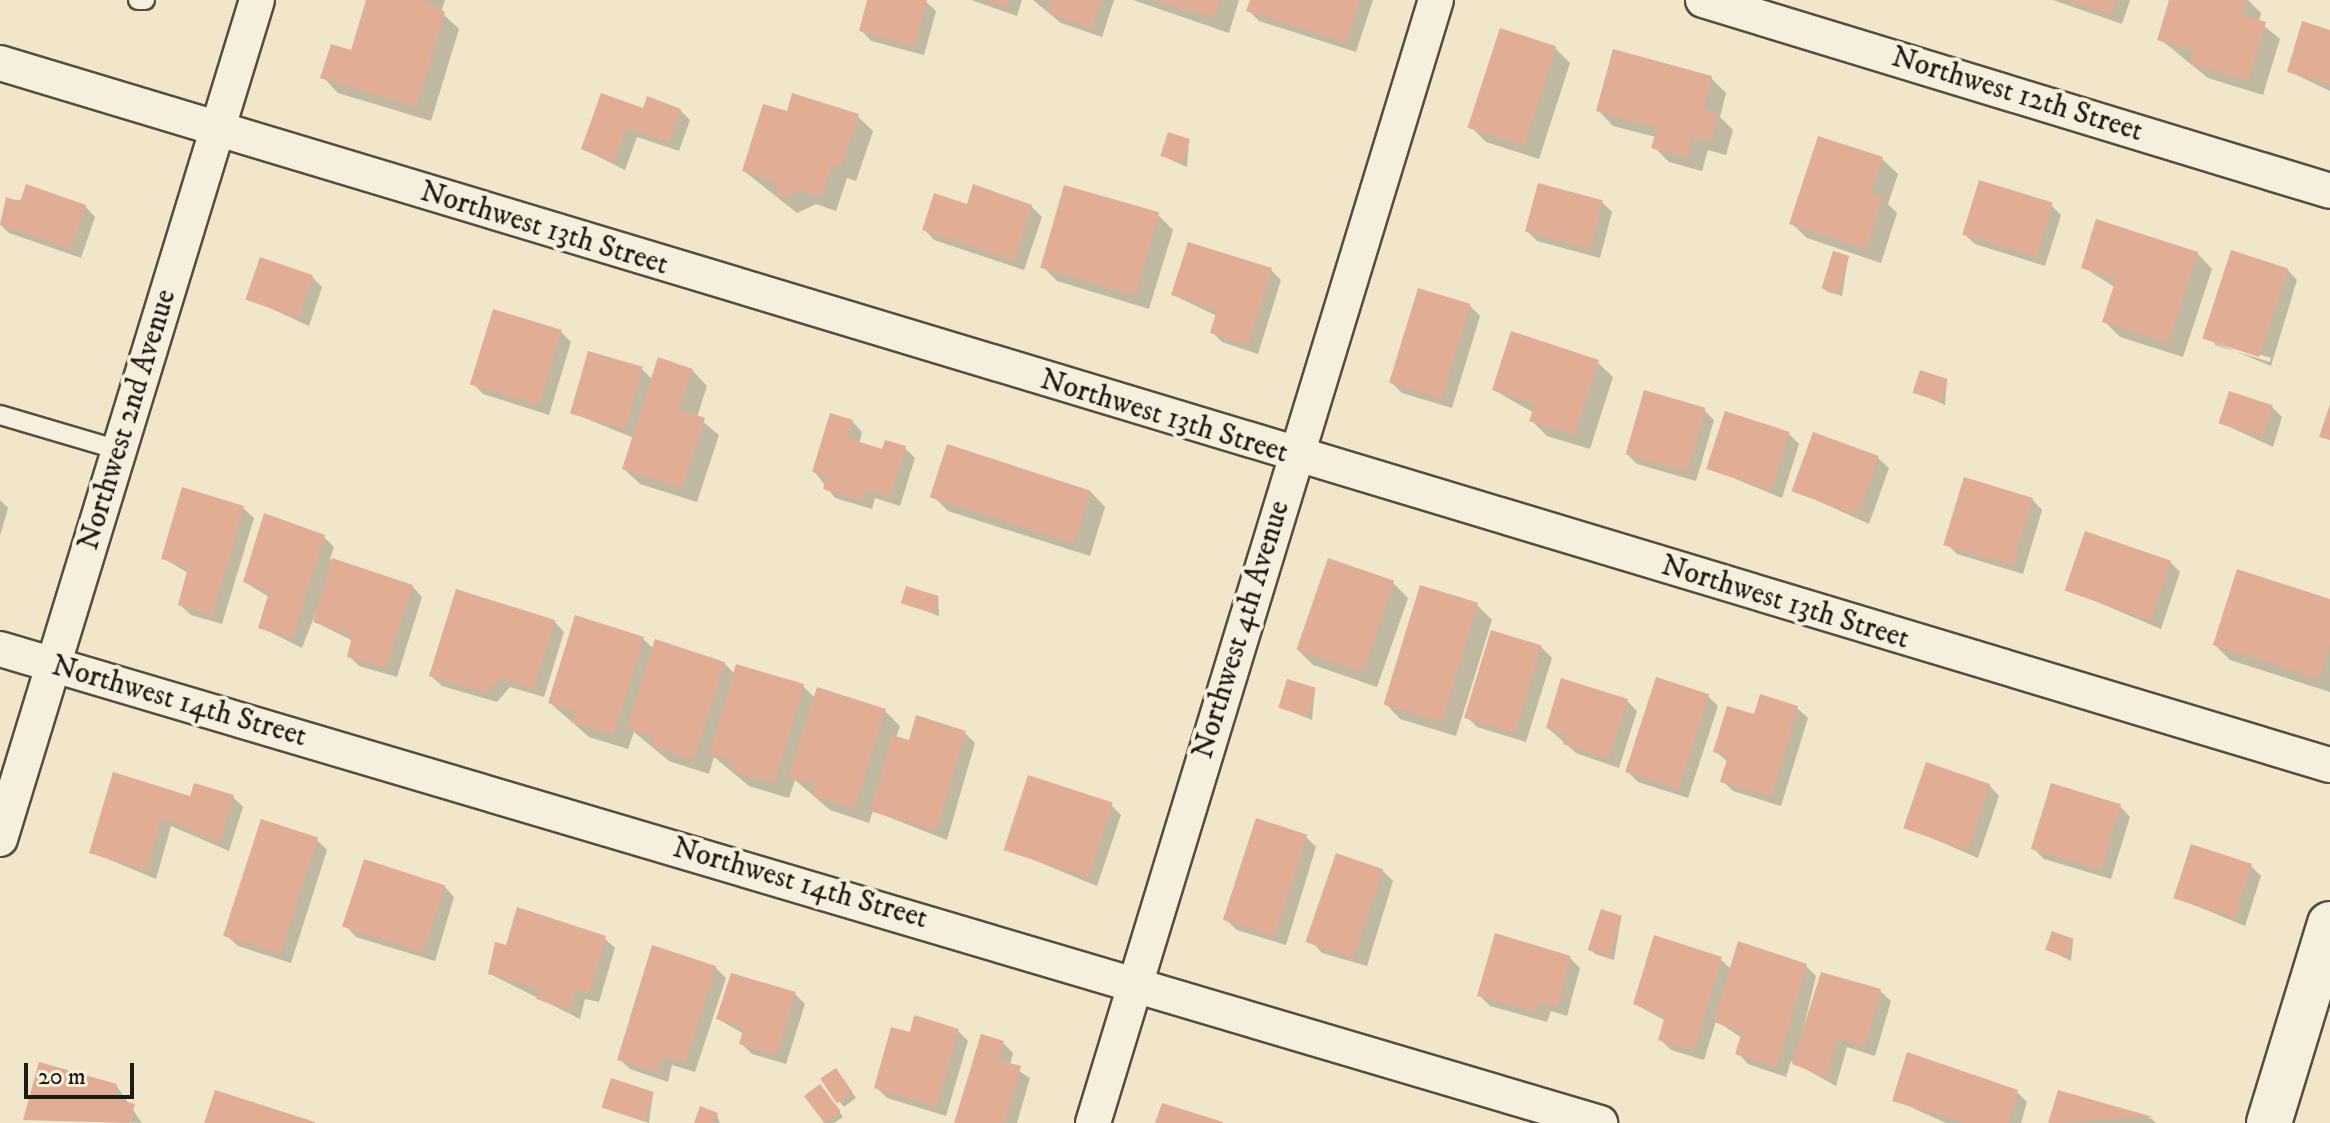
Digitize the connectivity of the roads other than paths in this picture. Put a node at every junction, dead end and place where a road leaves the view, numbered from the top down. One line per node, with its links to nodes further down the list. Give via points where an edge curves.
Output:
1 (138, 0): 2 (lane)
2 (145, 0)
3 (257, 0): 7 (street, Northwest 2nd Avenue)
4 (1436, 0): 11 (street, Northwest 4th Avenue)
5 (1703, 0): 8 (street, Northwest 12th Street)
6 (0, 63): 7 (street, Northwest 13th Street)
7 (218, 130): 10 (street, Northwest 2nd Avenue); 11 (street, Northwest 13th Street)
8 (2330, 191)
9 (0, 415): 10 (lane)
10 (119, 450): 13 (street, Northwest 2nd Avenue)
11 (1294, 457): 14 (street, Northwest 13th Street); 17 (street, Northwest 4th Avenue)
12 (0, 649): 13 (street, Northwest 14th Street)
13 (52, 665): 15 (street, Northwest 2nd Avenue); 17 (street, Northwest 14th Street)
14 (2330, 765)
15 (0, 839)
16 (2330, 924): 20 (street)
17 (1135, 983): 18 (street, Northwest 4th Avenue); 19 (street, Northwest 14th Street)
18 (1093, 1123)
19 (1600, 1123)
20 (2269, 1123)

